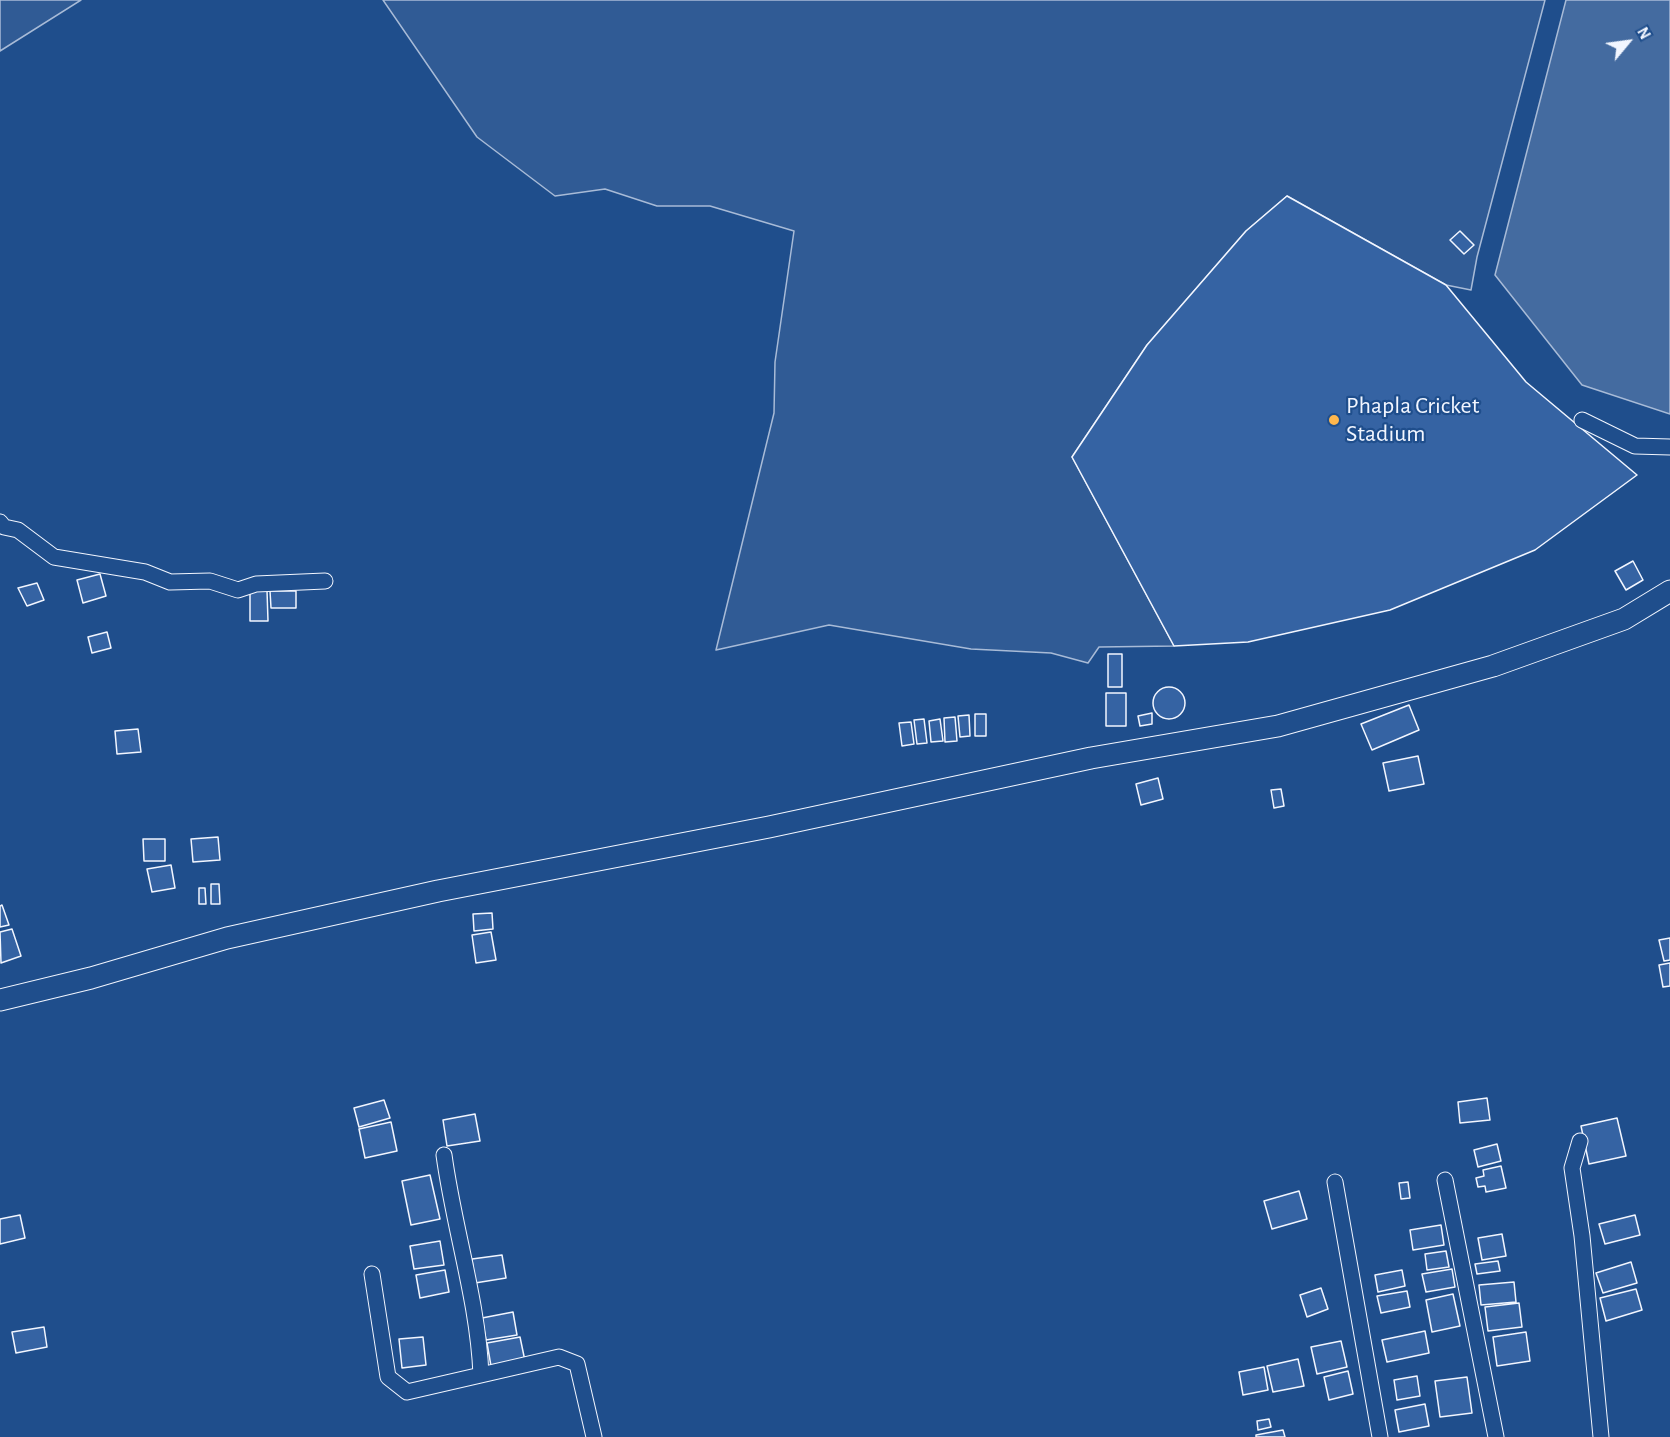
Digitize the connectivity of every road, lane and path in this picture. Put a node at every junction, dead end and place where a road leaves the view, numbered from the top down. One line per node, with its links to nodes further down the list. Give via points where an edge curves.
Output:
1 (1582, 420): 2 (street, via 1635,447)
2 (1670, 447)
3 (0, 522): 4 (street, via 18,530 54,557 145,572 170,582 210,581 238,590 256,584)
4 (325, 581)
5 (1670, 591): 6 (main road, via 1624,619 1492,666 1278,726 1090,758 769,827 438,891 227,938)
6 (0, 1000)
7 (1580, 1142): 16 (street, via 1572,1168)
8 (444, 1155): 12 (street, via 479,1333)
9 (1445, 1180): 15 (street)
10 (1335, 1182): 14 (street)
11 (372, 1275): 12 (street, via 388,1377 407,1392)
12 (481, 1375): 13 (street, via 559,1357 577,1364)
13 (594, 1437)
14 (1380, 1437)
15 (1496, 1437)
16 (1601, 1437)

